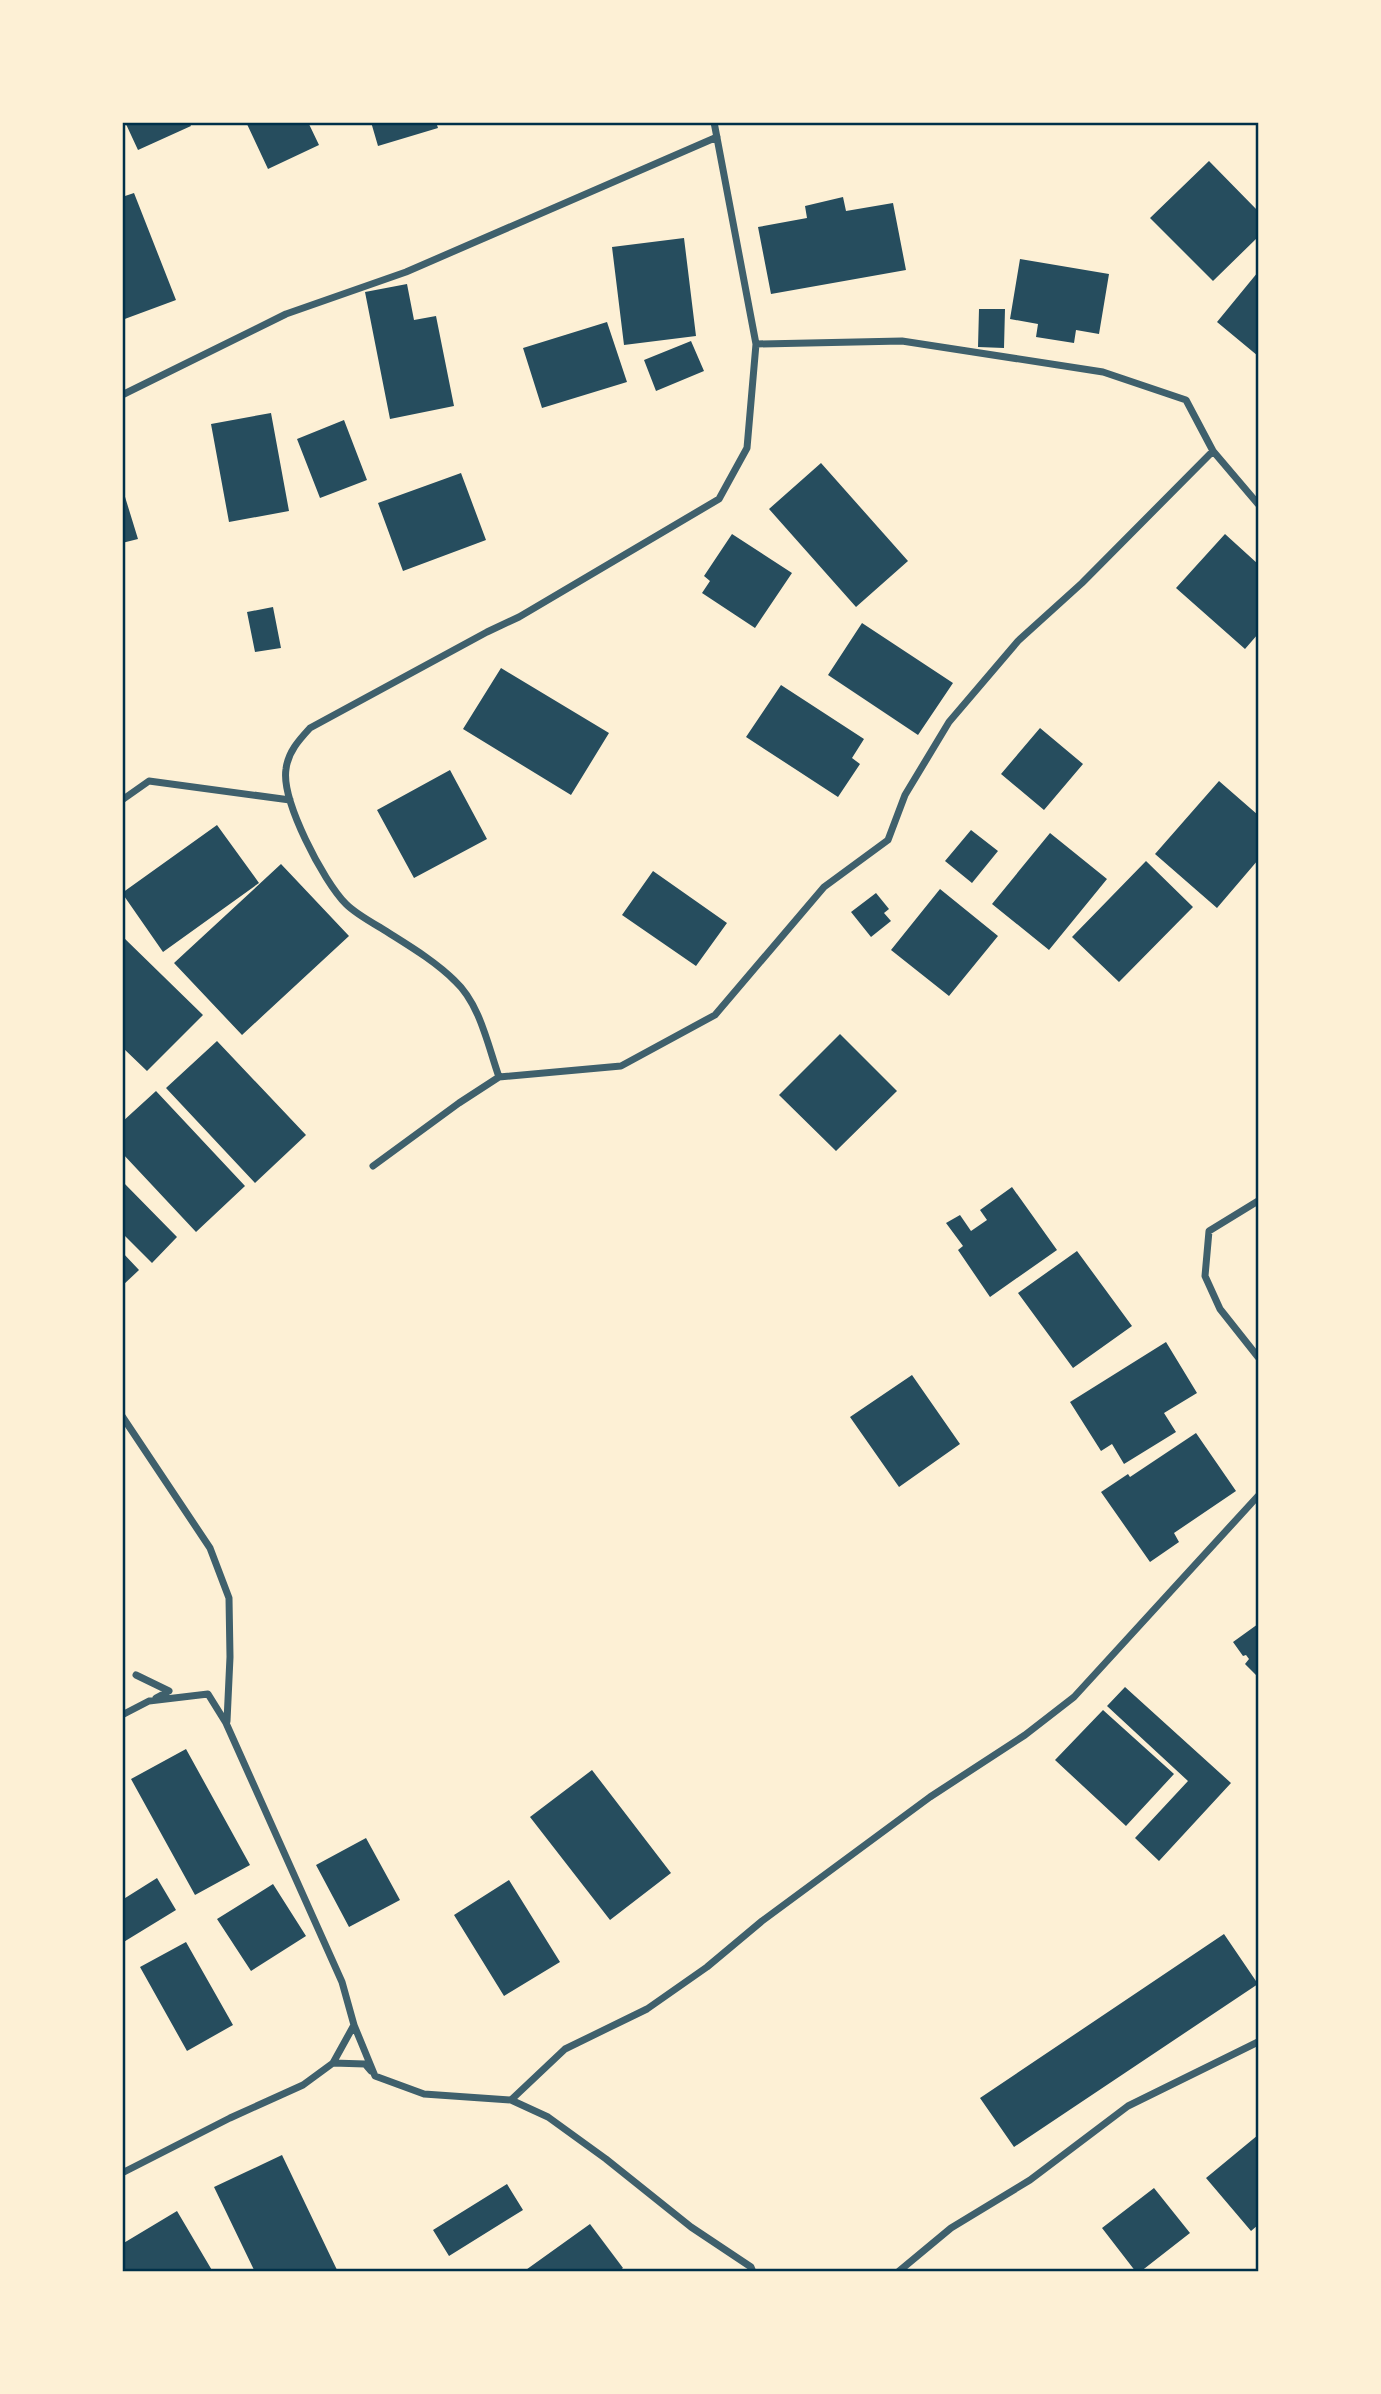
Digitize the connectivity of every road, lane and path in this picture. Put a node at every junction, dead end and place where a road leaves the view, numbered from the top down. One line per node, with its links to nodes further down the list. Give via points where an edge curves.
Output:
1 (714, 122): 2 (street)
2 (717, 136): 3 (street); 4 (street, via 406,272 286,314)
3 (756, 344): 5 (street, via 902,341 1103,372 1186,400); 8 (street, via 747,449 719,499 519,617 310,728 290,754 285,771)
4 (122, 395)
5 (1213, 451): 6 (street); 9 (street, via 1082,583 1018,640 949,722 905,794 888,840 824,887 715,1015 621,1066)
6 (1258, 504)
7 (122, 800): 8 (street, via 149,781)
8 (290, 800): 9 (street, via 316,861 347,906 456,981 472,1004)
9 (499, 1077): 10 (street)
10 (373, 1166)
11 (1258, 1201): 12 (street, via 1209,1231 1205,1276 1220,1309)
12 (1258, 1357)
13 (122, 1416): 18 (street, via 210,1548 229,1598)
14 (1258, 1496): 23 (street, via 1074,1697 930,1797 647,2009 565,2049)
15 (136, 1675): 16 (street, via 169,1691)
16 (149, 1701): 17 (street); 18 (street, via 208,1693)
17 (122, 1715)
18 (226, 1723): 19 (street, via 342,1982)
19 (354, 2025): 21 (street); 22 (street)
20 (1258, 2042): 26 (street, via 1128,2106 1030,2180 951,2228)
21 (333, 2063): 22 (street, via 365,2064); 24 (street, via 303,2085)
22 (375, 2076): 23 (street, via 424,2094)
23 (511, 2100): 25 (street, via 548,2117)
24 (122, 2173)
25 (753, 2272)
26 (898, 2272)

